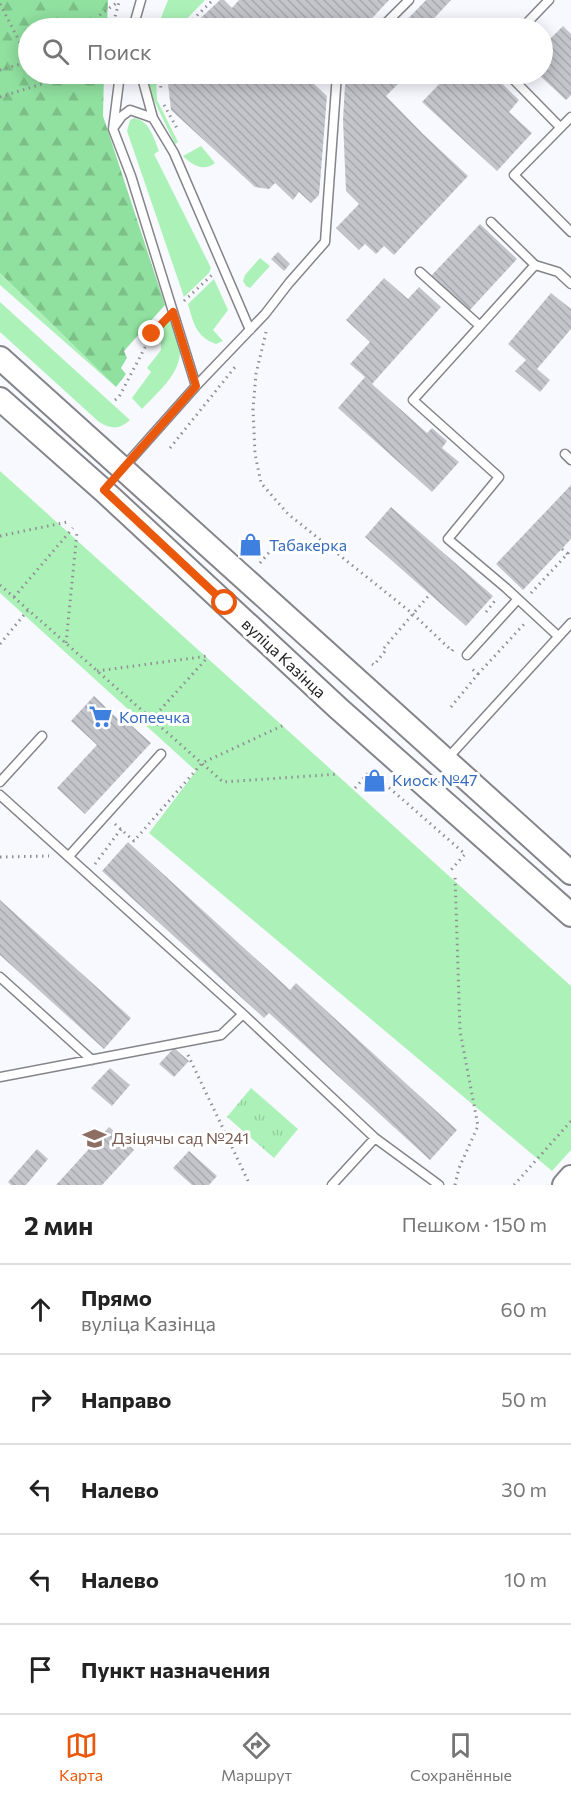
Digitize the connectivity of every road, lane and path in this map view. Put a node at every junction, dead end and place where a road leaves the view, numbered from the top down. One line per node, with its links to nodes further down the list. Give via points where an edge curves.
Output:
1 (141, 0): 9 (lane)
2 (213, 0): 10 (path)
3 (409, 0): 11 (lane)
4 (549, 0): 12 (lane)
5 (119, 1): 7 (path); 8 (path)
6 (0, 4): 13 (path)
7 (97, 18)
8 (115, 18)
9 (136, 18)
10 (194, 18)
11 (391, 18)
12 (532, 18)
13 (18, 40)
14 (18, 64): 15 (path)
15 (0, 70)
16 (42, 84): 22 (path)
17 (119, 84): 26 (lane)
18 (144, 84): 24 (lane)
19 (160, 84): 27 (path, via 161,98 186,145)
20 (336, 84): 36 (lane, via 325,242)
21 (518, 84): 25 (lane)
22 (0, 97)
23 (571, 117): 25 (lane)
24 (153, 118): 26 (lane, via 130,110); 27 (lane)
25 (560, 127): 29 (lane, via 514,175)
26 (113, 129): 34 (lane)
27 (174, 153): 36 (lane)
28 (491, 222): 30 (lane)
29 (571, 232)
30 (535, 265): 33 (lane, via 558,272); 35 (lane)
31 (420, 272): 35 (lane)
32 (215, 273): 34 (path)
33 (571, 284)
34 (173, 312): 40 (lane); 42 (path, via 152,334)
35 (480, 326): 55 (lane, via 413,400 499,477 448,539)
36 (250, 330): 40 (lane)
37 (261, 335): 60 (path, via 266,329 253,409 261,483 288,514)
38 (0, 358): 44 (main road, вуліца Казінца)
39 (235, 367): 43 (path)
40 (196, 386): 44 (lane)
41 (0, 399): 45 (main road, вуліца Казінца)
42 (115, 400)
43 (170, 448)
44 (123, 468): 45 (main road); 78 (main road, вуліца Казінца)
45 (104, 490): 82 (main road, вуліца Казінца)
46 (67, 522): 49 (path)
47 (73, 528): 57 (path)
48 (77, 532): 66 (path)
49 (0, 536)
50 (272, 549): 53 (path, via 260,563)
51 (562, 549): 52 (path)
52 (570, 554): 58 (path)
53 (268, 571)
54 (0, 585): 57 (path)
55 (506, 588): 58 (lane); 62 (path)
56 (430, 594): 60 (path)
57 (14, 597): 59 (path)
58 (520, 601): 61 (lane); 68 (lane)
59 (28, 610): 66 (path); 67 (path)
60 (413, 614): 65 (path, via 452,651); 69 (path, via 374,665)
61 (534, 614): 64 (lane); 71 (path)
62 (483, 615)
63 (571, 622): 64 (lane)
64 (558, 636): 78 (lane)
65 (460, 642)
66 (66, 643): 70 (path)
67 (0, 644)
68 (467, 655)
69 (365, 657)
70 (97, 671): 74 (path); 74 (path, via 208,656)
71 (478, 674)
72 (473, 680): 73 (path)
73 (451, 707)
74 (152, 719): 79 (path)
75 (284, 725): 79 (path)
76 (42, 736): 81 (lane)
77 (161, 754): 86 (lane)
78 (446, 760): 82 (main road); 90 (main road, вуліца Казінца)
79 (202, 763): 80 (path, via 223,782)
80 (339, 774)
81 (0, 782)
82 (424, 785): 92 (main road, вуліца Казінца)
83 (356, 788): 88 (path, via 370,771 389,786 465,854)
84 (0, 795): 86 (lane)
85 (121, 829): 89 (path)
86 (69, 856): 87 (path); 89 (lane)
87 (0, 857)
88 (450, 871)
89 (87, 873): 94 (lane)
90 (571, 873)
91 (455, 874): 104 (path, via 460,1031 478,1126)
92 (571, 915)
93 (0, 977): 96 (lane)
94 (243, 1014): 95 (lane, via 221,1035); 99 (lane)
95 (183, 1042): 96 (lane); 101 (path)
96 (92, 1060): 97 (lane)
97 (0, 1077)
98 (571, 1121): 105 (path)
99 (375, 1138): 102 (lane); 103 (lane)
100 (571, 1177): 106 (main road)
101 (250, 1185)
102 (332, 1185)
103 (439, 1185)
104 (455, 1185)
105 (514, 1185)
106 (564, 1185)

